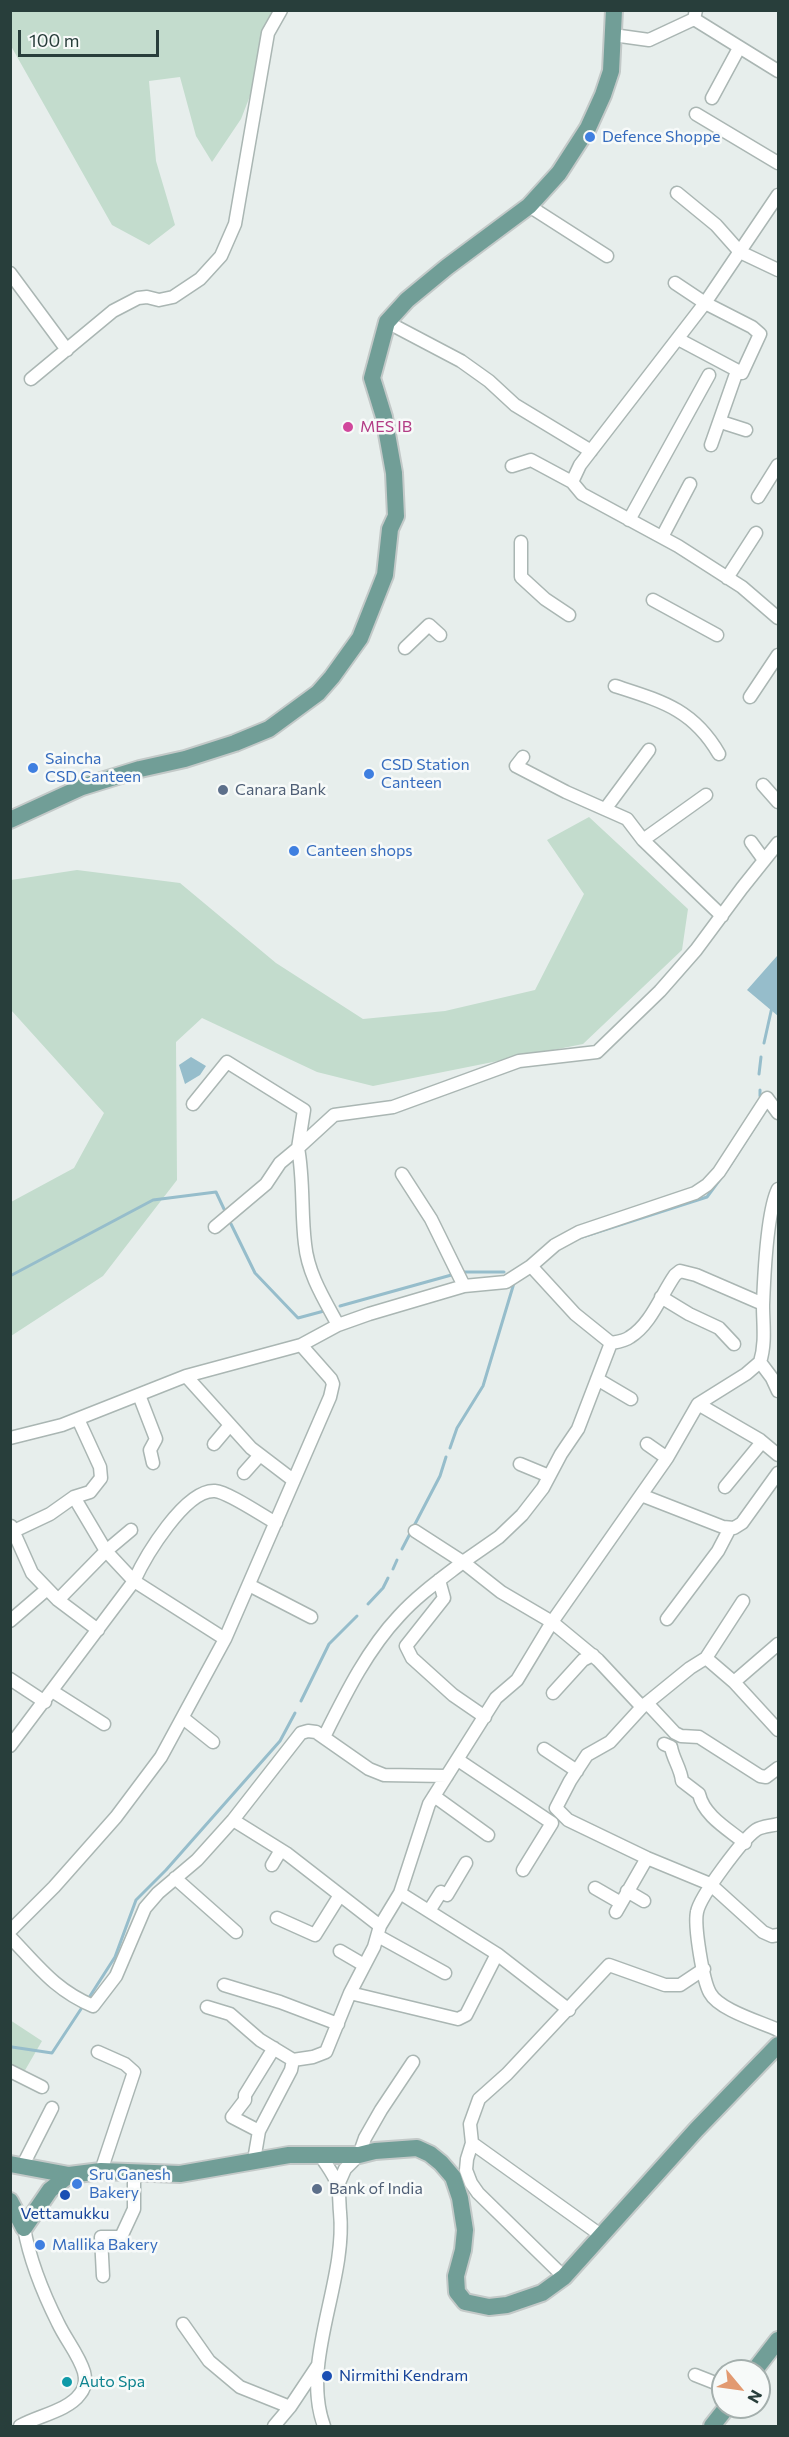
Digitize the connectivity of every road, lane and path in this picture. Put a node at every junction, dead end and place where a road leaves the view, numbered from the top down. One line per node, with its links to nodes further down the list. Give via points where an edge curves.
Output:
1 (281, 10): 21 (street, via 268,33 235,224 221,256 200,279 173,297 138,298 125,304)
2 (614, 10): 4 (main road)
3 (695, 15): 4 (street, via 649,40); 5 (street)
4 (613, 34): 12 (main road, via 610,71 588,128 559,173)
5 (739, 48): 6 (street); 7 (street)
6 (778, 72)
7 (712, 98)
8 (696, 114): 9 (street)
9 (778, 163)
10 (677, 193): 13 (street, via 716,225)
11 (778, 195): 13 (street)
12 (529, 206): 14 (street); 19 (main road, via 447,267)
13 (740, 252): 15 (street); 18 (street)
14 (607, 256)
15 (778, 270)
16 (10, 273): 21 (street)
17 (675, 283): 18 (street)
18 (705, 303): 20 (street); 22 (street, via 760,334 742,373)
19 (387, 322): 28 (street, via 461,361 515,405); 55 (main road, via 372,378 394,472 396,516 390,529 385,575 360,638 332,677 315,695 269,729 185,759 82,787)
20 (678, 339): 22 (street); 28 (street)
21 (67, 350): 24 (street)
22 (737, 371): 25 (street)
23 (709, 375): 34 (street)
24 (31, 379)
25 (721, 422): 26 (street); 27 (street)
26 (746, 430)
27 (711, 445)
28 (591, 451): 31 (street)
29 (778, 465): 33 (street)
30 (512, 466): 31 (street, via 531,460)
31 (572, 482): 34 (street, via 582,494)
32 (690, 484): 36 (street)
33 (758, 497)
34 (629, 519): 36 (street)
35 (756, 533): 38 (street)
36 (662, 537): 38 (street)
37 (521, 542): 40 (street, via 521,577)
38 (727, 578): 41 (street)
39 (653, 600): 43 (street)
40 (569, 615)
41 (778, 615)
42 (440, 635): 44 (street, via 429,625)
43 (717, 635)
44 (405, 648)
45 (778, 656): 47 (street)
46 (615, 686): 49 (street, via 664,702 688,716 708,736)
47 (750, 698)
48 (649, 750): 54 (street)
49 (718, 754)
50 (523, 757): 54 (street, via 516,766)
51 (763, 785): 53 (street)
52 (706, 795): 56 (street)
53 (778, 802)
54 (606, 808): 56 (street, via 627,819)
55 (10, 820)
56 (643, 840): 60 (street)
57 (751, 842): 59 (street)
58 (778, 843): 59 (street)
59 (764, 860): 60 (street)
60 (723, 916): 63 (street, via 660,991 597,1052 519,1061 393,1107 334,1115)
61 (193, 1104): 63 (street, via 227,1062 304,1110)
62 (778, 1113): 67 (street, via 767,1098 719,1172 695,1193 579,1232 555,1245)
63 (298, 1148): 66 (street, via 280,1163 266,1184); 71 (street, via 305,1246 314,1281)
64 (402, 1174): 68 (street)
65 (778, 1189): 70 (street, via 770,1213)
66 (215, 1227)
67 (531, 1266): 68 (street, via 506,1282); 74 (street, via 575,1314)
68 (464, 1286): 71 (street)
69 (661, 1297): 70 (street, via 675,1275 686,1271); 74 (street, via 650,1317 629,1338); 75 (street, via 719,1328)
70 (763, 1305): 72 (street)
71 (338, 1324): 76 (street)
72 (764, 1329): 73 (street); 77 (street)
73 (778, 1331)
74 (611, 1343): 79 (street)
75 (734, 1344)
76 (301, 1345): 78 (street); 98 (street, via 333,1384)
77 (760, 1362): 80 (street); 83 (street)
78 (186, 1376): 81 (street); 85 (street)
79 (597, 1379): 82 (street); 97 (street, via 578,1429)
80 (778, 1391)
81 (139, 1395): 84 (street); 93 (street, via 156,1439 150,1450)
82 (631, 1399)
83 (698, 1404): 87 (street); 92 (street)
84 (78, 1419): 86 (street); 101 (street, via 102,1472 90,1492)
85 (230, 1425): 88 (street); 90 (street)
86 (10, 1438)
87 (762, 1442): 91 (street); 99 (street)
88 (214, 1444)
89 (647, 1444): 92 (street)
90 (260, 1455): 95 (street); 98 (street)
91 (778, 1455)
92 (667, 1458): 100 (street)
93 (153, 1463)
94 (520, 1464): 97 (street)
95 (244, 1473)
96 (778, 1473): 104 (street, via 742,1523)
97 (549, 1476): 108 (street, via 522,1515 493,1542)
98 (293, 1480): 102 (street)
99 (725, 1487)
100 (641, 1495): 104 (street); 118 (street)
101 (74, 1497): 103 (street, via 50,1514); 107 (street)
102 (276, 1523): 110 (street, via 225,1494 214,1491 196,1496 161,1536); 111 (street)
103 (12, 1528): 112 (street, via 32,1573)
104 (730, 1528): 116 (street, via 718,1551)
105 (130, 1530): 107 (street)
106 (415, 1531): 108 (street)
107 (106, 1551): 110 (street); 113 (street)
108 (463, 1562): 109 (street); 118 (street, via 501,1592)
109 (439, 1580): 129 (street, via 444,1598 406,1646 412,1658 453,1695); 133 (street, via 399,1616 370,1654)
110 (134, 1581): 119 (street); 120 (street)
111 (249, 1585): 115 (street); 120 (street)
112 (46, 1590): 113 (street); 117 (street)
113 (58, 1600): 119 (street)
114 (743, 1601): 123 (street)
115 (311, 1617)
116 (667, 1619)
117 (10, 1621)
118 (552, 1622): 122 (street); 129 (street, via 517,1680 496,1698)
119 (98, 1630): 127 (street)
120 (225, 1639): 130 (street)
121 (778, 1644): 125 (street)
122 (593, 1655): 126 (street, via 583,1659); 128 (street)
123 (706, 1658): 125 (street); 128 (street)
124 (10, 1679): 127 (street)
125 (734, 1682): 132 (street)
126 (554, 1693)
127 (48, 1696): 131 (street); 136 (street)
128 (644, 1705): 139 (street, via 675,1733 699,1737 760,1776 766,1777); 140 (street, via 610,1742 587,1755)
129 (485, 1717): 138 (street)
130 (183, 1718): 134 (street); 161 (street, via 161,1757 116,1817)
131 (104, 1724)
132 (778, 1730)
133 (324, 1737): 141 (street, via 384,1775); 143 (street, via 316,1732 301,1733)
134 (213, 1742)
135 (664, 1744): 146 (street, via 671,1747 682,1781 699,1794 700,1803 709,1814)
136 (10, 1746)
137 (544, 1749): 140 (street)
138 (458, 1760): 141 (street); 151 (street, via 552,1823)
139 (778, 1768)
140 (577, 1771): 148 (street, via 556,1808 568,1820)
141 (447, 1776): 142 (street)
142 (434, 1796): 145 (street); 155 (street)
143 (233, 1820): 147 (street); 152 (street)
144 (778, 1824): 146 (street, via 756,1830)
145 (488, 1835)
146 (745, 1843): 153 (street)
147 (281, 1850): 150 (street); 156 (street)
148 (647, 1858): 153 (street); 158 (street)
149 (466, 1863): 159 (street, via 447,1895 441,1892)
150 (272, 1865)
151 (524, 1870)
152 (175, 1878): 163 (street); 165 (street, via 144,1908 116,1976 93,2006 59,1988)
153 (710, 1884): 164 (street, via 763,1932); 169 (street, via 697,1911)
154 (595, 1888): 158 (street)
155 (400, 1893): 159 (street); 162 (street)
156 (340, 1895): 160 (street, via 315,1935); 162 (street)
157 (644, 1901): 158 (street)
158 (621, 1902)
159 (429, 1911): 167 (street)
160 (277, 1918)
161 (10, 1931)
162 (379, 1931): 168 (street); 170 (street)
163 (236, 1932)
164 (778, 1935)
165 (10, 1937)
166 (340, 1951): 168 (street)
167 (497, 1954): 172 (street, via 466,2015 458,2019); 174 (street)
168 (364, 1965): 172 (street)
169 (704, 1969): 174 (street, via 681,1985 665,1985 609,1965); 176 (street, via 709,1993 715,2000)
170 (445, 1973)
171 (224, 1985): 175 (street)
172 (350, 1994): 175 (street)
173 (207, 2007): 177 (street, via 230,2014)
174 (569, 2010): 186 (street, via 479,2099 470,2124)
175 (338, 2024): 180 (street, via 326,2052)
176 (778, 2030)
177 (274, 2048): 180 (street); 185 (street, via 232,2117)
178 (777, 2051): 197 (main road, via 696,2130)
179 (98, 2052): 191 (street, via 135,2072)
180 (293, 2060): 185 (street)
181 (413, 2062): 187 (street)
182 (10, 2071): 183 (street)
183 (42, 2087)
184 (52, 2108): 190 (street)
185 (259, 2131): 189 (street)
186 (472, 2143): 197 (street); 199 (street, via 466,2159 471,2183)
187 (358, 2155): 188 (main road); 194 (street, via 345,2169); 199 (main road, via 417,2148 430,2154 453,2177 465,2230 456,2276 457,2292 465,2302 507,2306 542,2294)
188 (321, 2156): 189 (main road); 194 (street)
189 (254, 2160): 192 (main road, via 180,2174)
190 (16, 2165): 193 (main road)
191 (101, 2171): 192 (main road); 193 (main road)
192 (134, 2174): 198 (street, via 132,2217 121,2237 101,2237)
193 (69, 2175): 196 (main road, via 50,2190)
194 (338, 2185): 203 (street, via 342,2226 338,2269)
195 (10, 2201): 196 (main road)
196 (24, 2228): 207 (street, via 37,2277 86,2379 80,2396 69,2404)
197 (602, 2236): 199 (main road)
198 (103, 2276)
199 (564, 2277)
200 (183, 2324): 206 (street, via 209,2361 240,2387)
201 (778, 2340): 202 (main road)
202 (763, 2359)
203 (319, 2364): 206 (street); 209 (street, via 316,2397)
204 (695, 2375): 205 (street)
205 (711, 2381)
206 (290, 2407): 208 (street)
207 (20, 2427)
208 (274, 2427)
209 (324, 2427)

